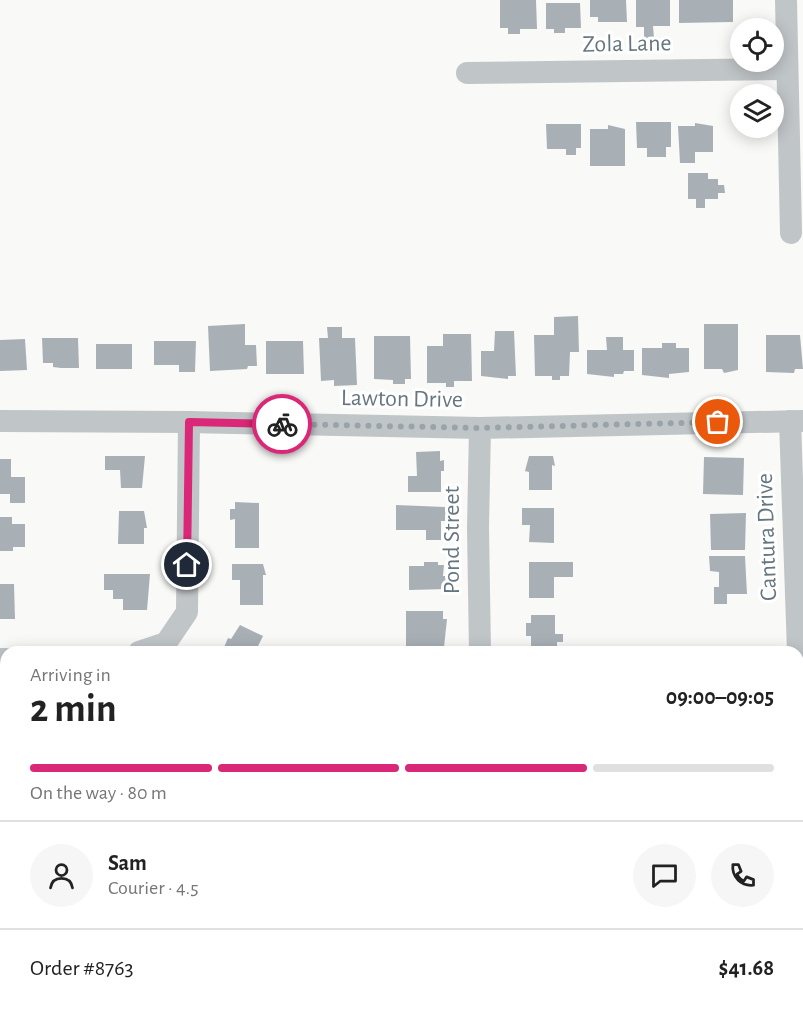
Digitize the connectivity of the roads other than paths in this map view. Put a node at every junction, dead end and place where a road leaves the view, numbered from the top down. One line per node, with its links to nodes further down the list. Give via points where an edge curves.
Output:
1 (786, 0): 2 (street)
2 (787, 69): 3 (street, Zola Lane); 4 (street)
3 (467, 73)
4 (791, 233)
5 (796, 421): 8 (street, Lawton Drive); 11 (street, Cantura Drive)
6 (0, 422): 7 (street, Lawton Drive)
7 (189, 422): 8 (street, Lawton Drive); 9 (street, via 187,612 166,643)
8 (480, 428): 10 (street, Pond Street)
9 (157, 646)
10 (480, 646)
11 (798, 646)

